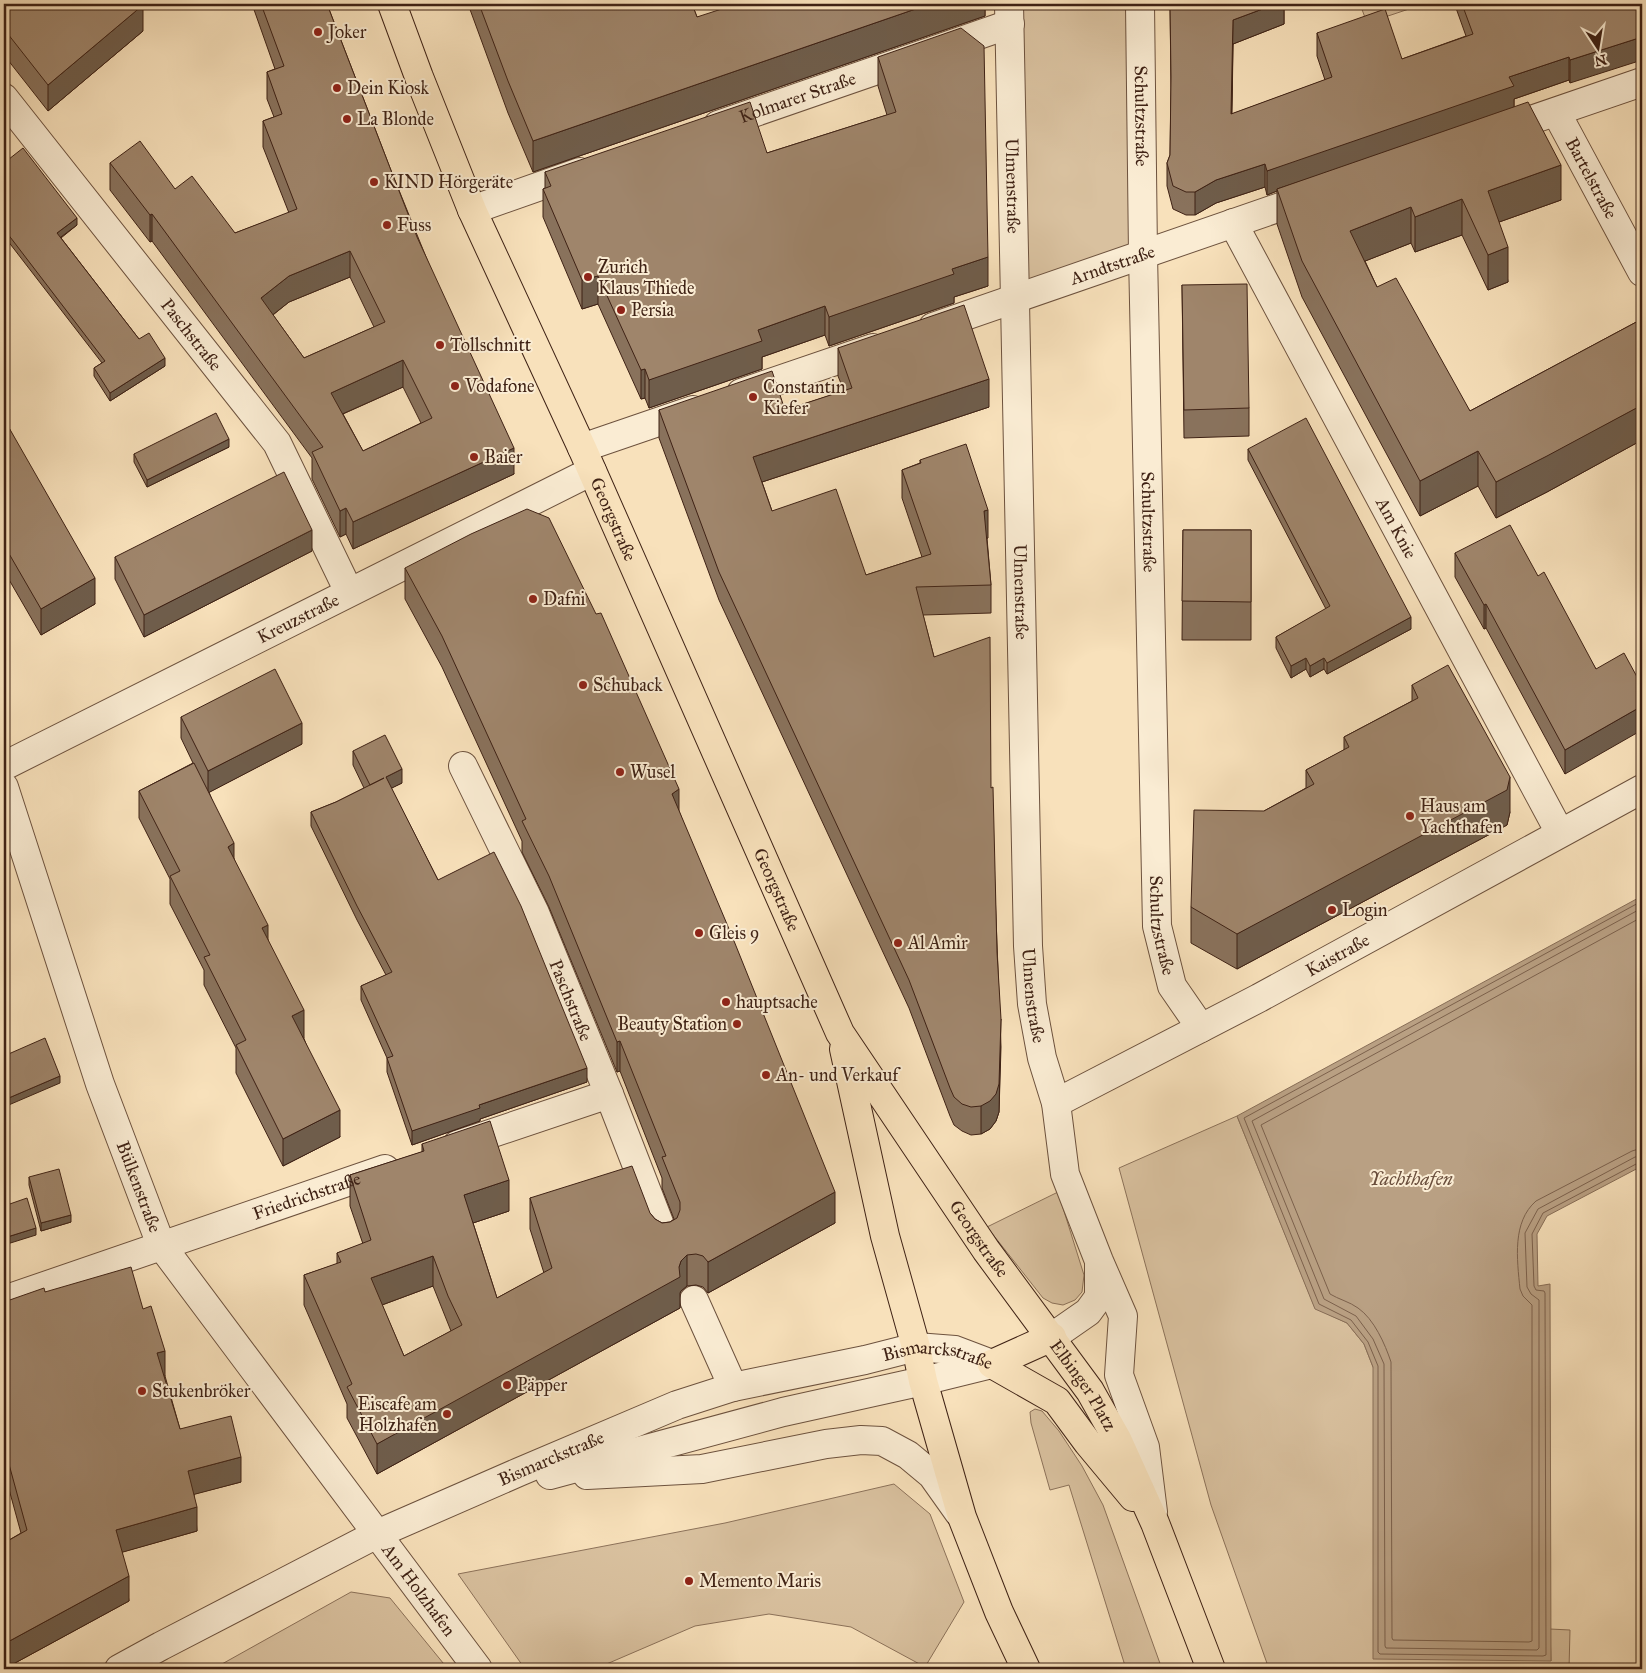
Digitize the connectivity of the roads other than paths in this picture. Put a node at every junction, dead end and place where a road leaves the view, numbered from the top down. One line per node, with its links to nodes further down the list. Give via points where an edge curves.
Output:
1 (392, 4): 11 (main road, Georgstraße)
2 (1140, 4): 13 (street, Schultzstraße)
3 (1009, 14): 7 (street, Kolmarer Straße); 15 (street, Ulmenstraße)
4 (1642, 82): 6 (street)
5 (4, 98): 17 (street, Paschstraße, via 277,444)
6 (1556, 112): 8 (street); 14 (street, Bartelstraße)
7 (698, 132)
8 (1482, 137)
9 (604, 164): 11 (street)
10 (1334, 188): 12 (street, Arndtstraße)
11 (472, 210): 16 (main road, Georgstraße)
12 (1233, 224): 13 (street, Arndtstraße); 22 (street, Am Knie)
13 (1143, 254): 15 (street, Arndtstraße); 23 (street, Schultzstraße, via 1157,926 1172,986)
14 (1642, 272)
15 (1015, 299): 16 (street, Arndtstraße, via 902,338); 26 (street, Ulmenstraße, via 1028,946 1032,1004 1042,1058)
16 (587, 460): 17 (street, Kreuzstraße); 24 (main road, Georgstraße)
17 (349, 592): 18 (street, Kreuzstraße)
18 (4, 766)
19 (463, 766): 25 (street, Paschstraße, via 535,913)
20 (4, 787): 31 (street, Bülkenstraße, via 100,1084)
21 (1642, 789): 22 (street, Kaistraße)
22 (1560, 833): 23 (street, Kaistraße)
23 (1201, 1028): 26 (street, Kaistraße)
24 (840, 1033): 35 (main road, Georgstraße, via 958,1209); 36 (main road, Georgstraße, via 885,1236)
25 (609, 1094): 27 (street); 30 (street, Paschstraße)
26 (1056, 1104): 29 (street, Ulmenstraße)
27 (437, 1152)
28 (408, 1161): 31 (street, Friedrichstraße)
29 (1066, 1174): 32 (street, Elbinger Platz)
30 (665, 1238)
31 (161, 1245): 33 (street, Friedrichstraße); 44 (street, Bülkenstraße)
32 (1098, 1261): 35 (street, Elbinger Platz, via 1099,1297 1088,1312); 43 (street, Elbinger Platz, via 1123,1316 1120,1375 1145,1447)
33 (4, 1300)
34 (694, 1300): 39 (street)
35 (1052, 1337): 37 (main road); 43 (main road, Elbinger Platz, via 1090,1391)
36 (916, 1347): 37 (street, Bismarckstraße, via 954,1350); 38 (main road, Georgstraße); 39 (street, Bismarckstraße)
37 (992, 1364): 38 (street, Bismarckstraße); 43 (main road, Elbinger Platz, via 1057,1401)
38 (923, 1381): 40 (street, Bismarckstraße, via 774,1414); 42 (main road)
39 (733, 1387): 41 (street, Bismarckstraße, via 677,1406)
40 (546, 1476): 41 (street, Bismarckstraße); 42 (street, Bismarckstraße, via 702,1469 826,1444 882,1441 908,1455 932,1475)
41 (476, 1491): 44 (street, Bismarckstraße)
42 (962, 1517): 47 (main road, via 999,1612)
43 (1155, 1523): 48 (main road, Elbinger Platz)
44 (377, 1534): 45 (street, Bismarckstraße); 46 (street, Am Holzhafen)
45 (119, 1669)
46 (478, 1669)
47 (1026, 1669)
48 (1211, 1669)

